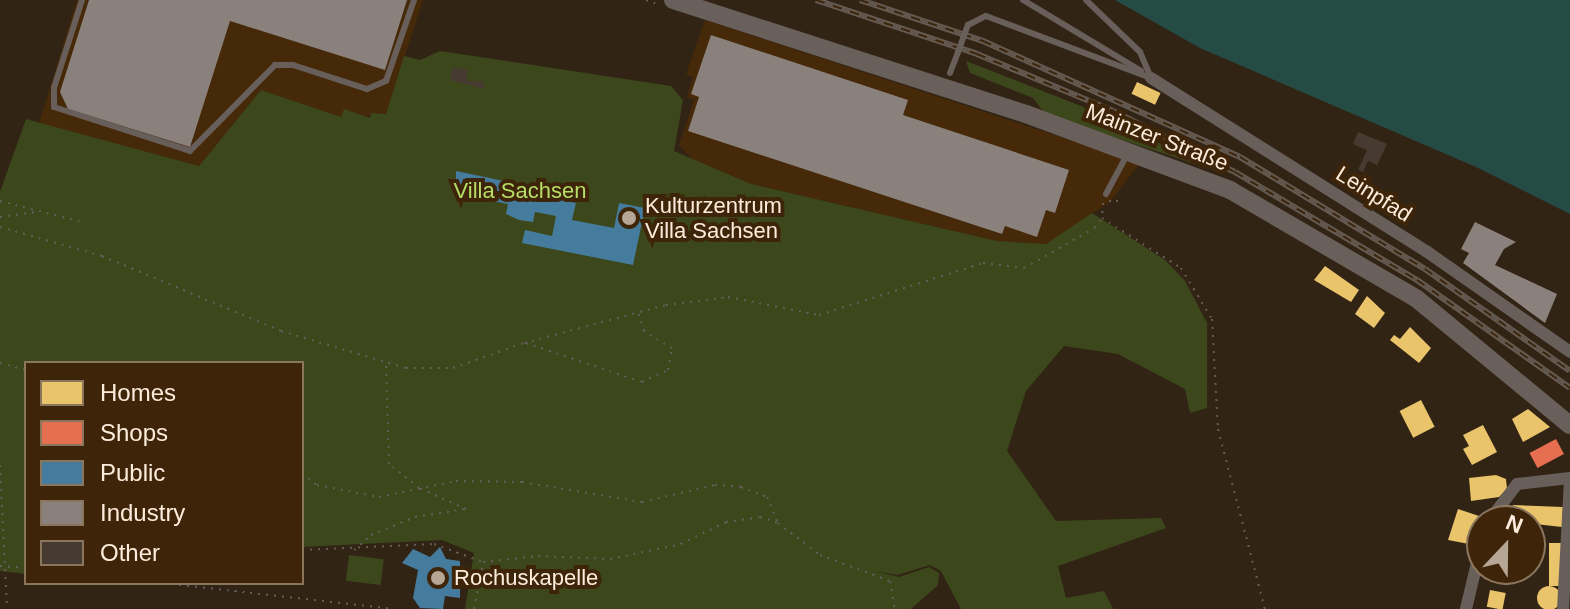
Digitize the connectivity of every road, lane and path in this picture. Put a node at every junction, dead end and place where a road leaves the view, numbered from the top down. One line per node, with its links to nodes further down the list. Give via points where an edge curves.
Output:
1 (82, 0): 2 (lane, via 54,88 54,107 190,151 275,65 293,65 367,89 386,81)
2 (414, 0)
3 (646, 0): 6 (path)
4 (1023, 0): 8 (lane)
5 (1086, 0): 8 (lane, via 1140,52)
6 (666, 2): 9 (main road, Mainzer Straße)
7 (950, 73): 8 (lane, bridge, via 968,25 986,16)
8 (1151, 78): 19 (street, Leinpfad, via 1426,251)
9 (1130, 150): 10 (lane); 23 (main road, Mainzer Straße, via 1240,195 1363,263 1446,320)
10 (1106, 194): 14 (path)
11 (0, 201): 12 (path)
12 (37, 212): 13 (path); 15 (path)
13 (0, 217)
14 (1102, 218): 17 (path, via 1095,228 1024,268 983,263 819,315 728,297); 44 (path, via 1167,255 1194,286 1212,319 1218,429)
15 (82, 222)
16 (0, 227): 20 (path, via 102,256 281,331)
17 (638, 312): 18 (path); 18 (path, via 644,331 672,348 668,370 642,382)
18 (524, 343): 20 (path, via 453,368 406,368)
19 (1570, 352)
20 (386, 359): 28 (path, via 389,464)
21 (0, 363): 22 (path)
22 (24, 369)
23 (1570, 425)
24 (0, 465): 25 (path)
25 (0, 473): 35 (path)
26 (304, 475): 28 (path, via 317,485 379,497)
27 (1570, 478): 29 (street, via 1517,484); 46 (street)
28 (419, 488): 30 (path, via 456,481 522,482 642,502 715,485 741,487 767,497); 32 (path, via 466,509 415,517 371,535)
29 (1501, 505)
30 (778, 523): 33 (path, via 760,517 726,522 681,544 610,559 538,556); 43 (path, via 820,555 890,581)
31 (304, 550): 32 (path)
32 (354, 550): 33 (path, via 434,544)
33 (483, 562): 42 (path)
34 (0, 566): 35 (path)
35 (7, 566): 36 (path); 40 (path)
36 (24, 568)
37 (186, 585): 39 (path)
38 (1472, 585): 45 (street)
39 (355, 607): 41 (path)
40 (7, 609)
41 (393, 609)
42 (474, 609)
43 (895, 609)
44 (1265, 609)
45 (1466, 609)
46 (1563, 609)

